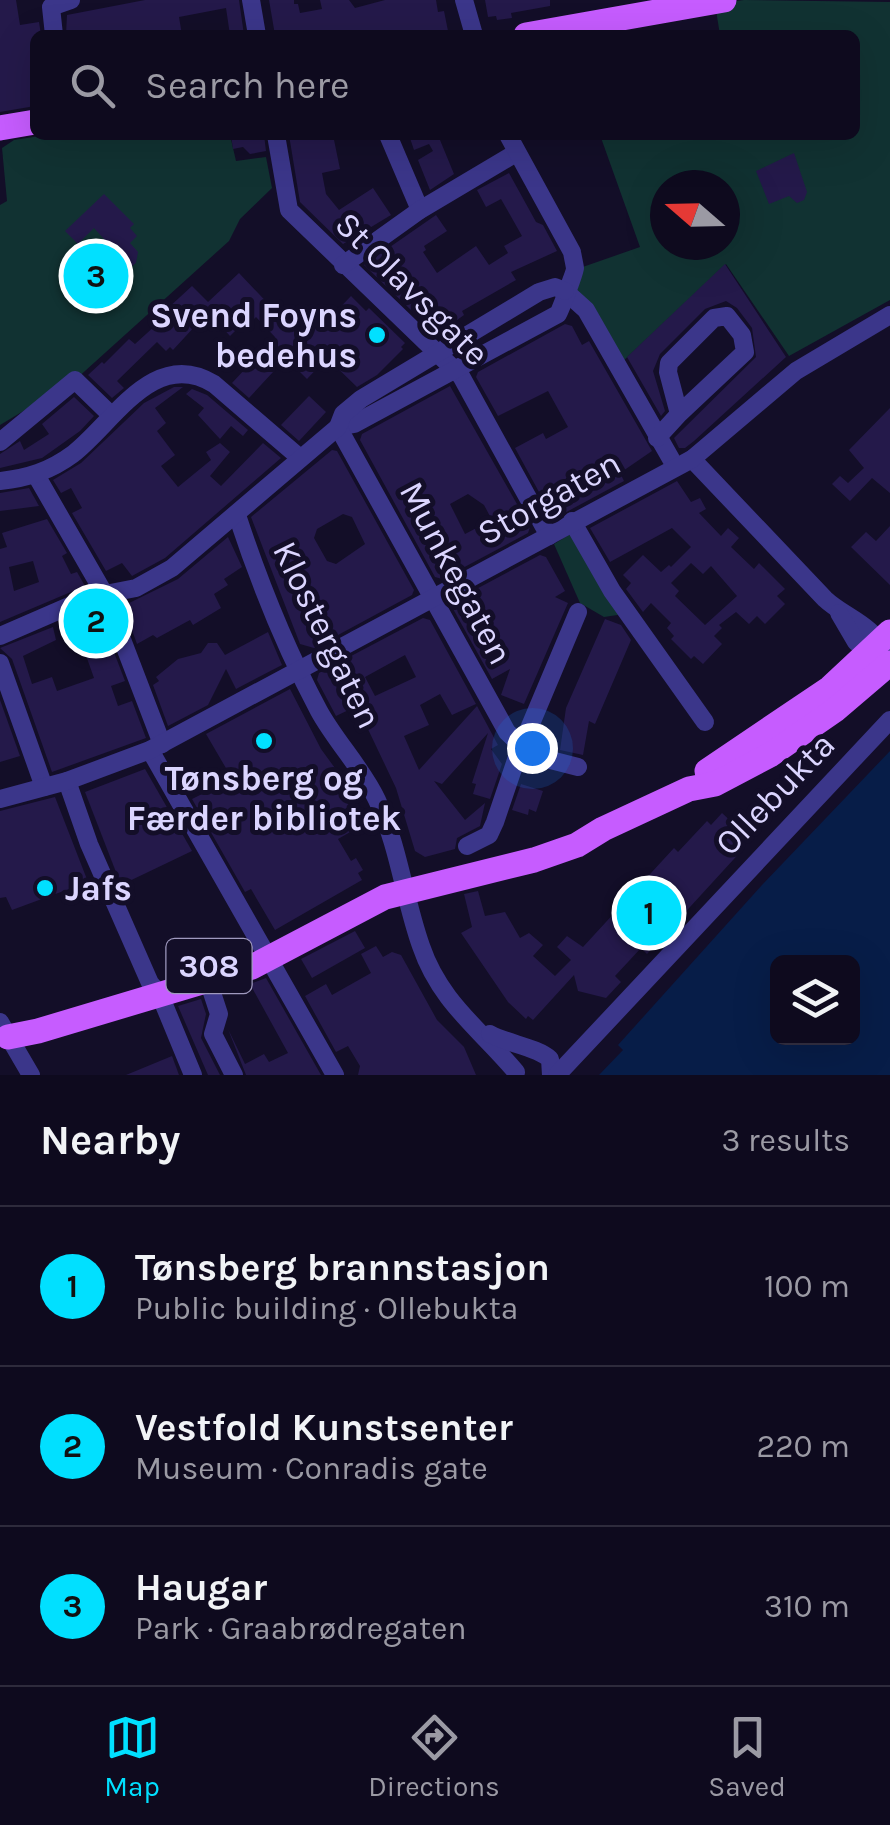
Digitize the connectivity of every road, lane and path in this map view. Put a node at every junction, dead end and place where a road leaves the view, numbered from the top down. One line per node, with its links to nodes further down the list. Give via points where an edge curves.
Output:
1 (251, 0): 6 (street)
2 (464, 0): 7 (street)
3 (724, 0): 8 (main road)
4 (63, 2): 5 (street, via 50,16)
5 (53, 30)
6 (256, 30)
7 (473, 30)
8 (554, 30)
9 (30, 123): 10 (main road)
10 (0, 128)
11 (277, 140): 16 (street, St Olavsgate, via 290,210)
12 (390, 140): 15 (street)
13 (510, 140): 14 (street)
14 (516, 154): 15 (street); 17 (street, via 572,252 576,268)
15 (420, 210): 16 (street)
16 (343, 265): 19 (street, St Olavsgate)
17 (564, 291): 19 (street, via 539,292); 20 (street, via 558,314); 24 (street, via 586,310)
18 (890, 315): 27 (street, Storgaten, via 796,371)
19 (434, 352): 20 (street, St Olavsgate); 23 (street, via 361,399)
20 (454, 370): 23 (street, via 354,424); 33 (street, St Olavsgate)
21 (679, 414): 21 (street, via 669,363 714,318 727,316 745,352); 24 (street)
22 (111, 415): 25 (street, via 75,380); 26 (street, via 166,376 184,372 214,384); 29 (street, via 71,455)
23 (338, 426): 26 (street); 35 (street, Munkegaten)
24 (657, 438): 28 (street)
25 (0, 442)
26 (299, 457): 31 (street)
27 (692, 459): 32 (street, Storgaten); 38 (street)
28 (671, 460)
29 (36, 475): 30 (street); 34 (street)
30 (0, 482)
31 (237, 515): 34 (street, via 172,568 136,588); 40 (street, Klostergaten)
32 (572, 522): 33 (street, Storgaten); 42 (street, via 612,591)
33 (548, 536): 35 (street, Storgaten)
34 (105, 595): 37 (street); 43 (street)
35 (431, 599): 40 (street, Storgaten); 44 (street, Munkegaten)
36 (578, 612): 44 (street, Munkegaten)
37 (0, 636)
38 (883, 650): 50 (main road, 308, via 834,710 714,784 689,789 546,856)
39 (0, 662): 47 (street)
40 (300, 670): 43 (street, Storgaten); 50 (street, Klostergaten, via 376,798)
41 (890, 720): 56 (street, Ollebukta)
42 (706, 722)
43 (156, 747): 46 (street, Storgaten); 51 (street)
44 (521, 748): 45 (street); 49 (street, Munkegaten, via 489,834)
45 (578, 767)
46 (67, 781): 47 (street, Storgaten); 53 (street)
47 (44, 787): 48 (street, Storgaten)
48 (0, 799)
49 (467, 846)
50 (405, 884): 51 (main road, 308); 54 (street, via 421,946)
51 (267, 952): 52 (main road, 308); 62 (street)
52 (205, 974): 53 (main road, 308); 61 (street, via 218,1014 213,1034)
53 (155, 989): 55 (main road, 308); 60 (street)
54 (460, 1016): 57 (street); 58 (street)
55 (3, 1033): 59 (street)
56 (587, 1046): 57 (street); 63 (street, Ollebukta)
57 (536, 1051): 58 (street, via 519,1058); 63 (street, Ollebukta, via 550,1059)
58 (517, 1073)
59 (31, 1075)
60 (193, 1075)
61 (234, 1075)
62 (335, 1075)
63 (554, 1075)

